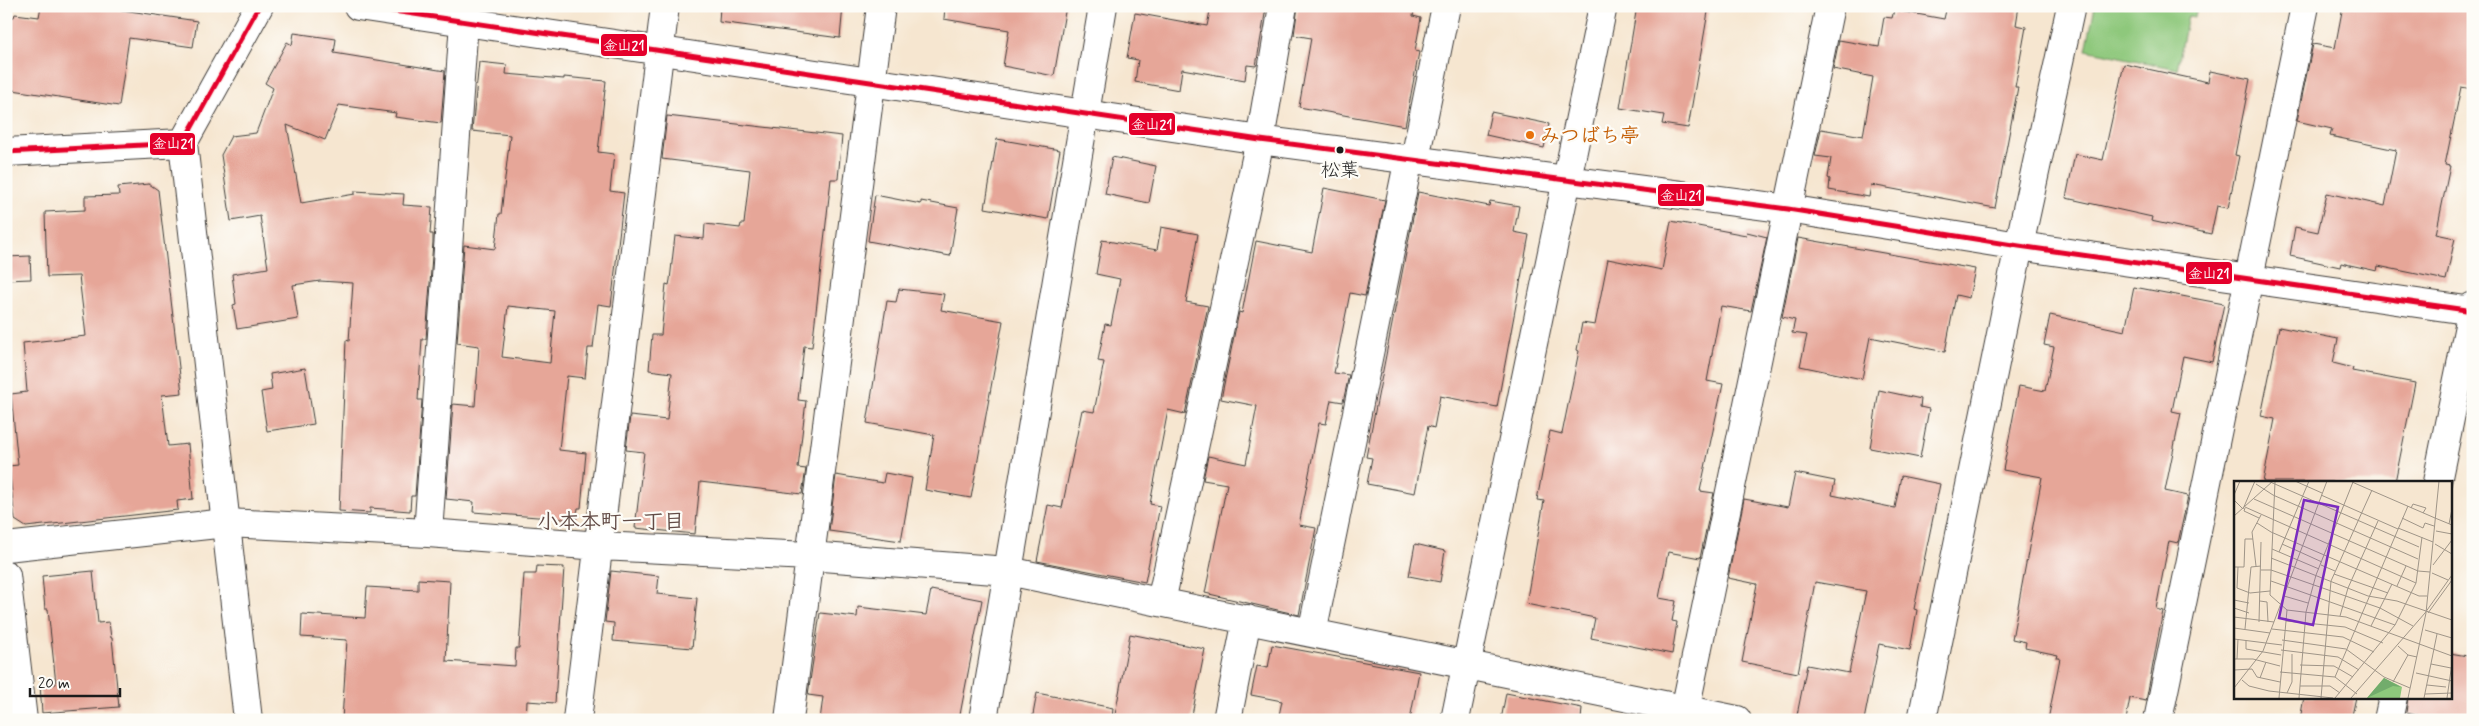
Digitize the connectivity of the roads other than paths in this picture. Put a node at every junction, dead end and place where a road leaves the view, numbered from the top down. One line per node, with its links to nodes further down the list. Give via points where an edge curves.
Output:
1 (259, 6): 17 (street)
2 (358, 6): 12 (street)
3 (665, 6): 13 (street)
4 (882, 6): 14 (street)
5 (1103, 6): 15 (street)
6 (1283, 6): 16 (street)
7 (1446, 6): 19 (street)
8 (1603, 6): 20 (street)
9 (1830, 6): 21 (street)
10 (2071, 6): 22 (street)
11 (2305, 6): 23 (street)
12 (464, 22): 13 (street); 27 (street)
13 (660, 51): 14 (street); 28 (street)
14 (872, 82): 15 (street); 30 (street)
15 (1085, 114): 16 (street); 31 (street)
16 (1260, 140): 19 (street); 33 (street)
17 (183, 142): 18 (street); 26 (street)
18 (6, 152)
19 (1412, 159): 20 (street); 35 (street)
20 (1567, 179): 21 (street); 36 (street)
21 (1788, 209): 22 (street); 38 (street)
22 (2019, 246): 23 (street); 47 (street)
23 (2249, 279): 24 (street); 48 (street)
24 (2472, 309): 25 (street)
25 (2437, 481)
26 (226, 523): 27 (street); 29 (street); 40 (street)
27 (428, 533): 28 (street)
28 (600, 546): 30 (street); 41 (street)
29 (6, 547)
30 (809, 556): 31 (street); 42 (street)
31 (1008, 571): 33 (street); 43 (street)
32 (6, 575): 39 (street)
33 (1161, 602): 34 (street)
34 (1247, 620): 35 (street); 44 (street)
35 (1312, 633): 36 (street)
36 (1466, 664): 38 (street); 45 (street)
37 (2393, 698): 49 (street)
38 (1684, 714): 46 (street)
39 (23, 720)
40 (248, 720)
41 (577, 720)
42 (789, 720)
43 (983, 720)
44 (1227, 720)
45 (1455, 720)
46 (1737, 720)
47 (1922, 720)
48 (2158, 720)
49 (2388, 720)

